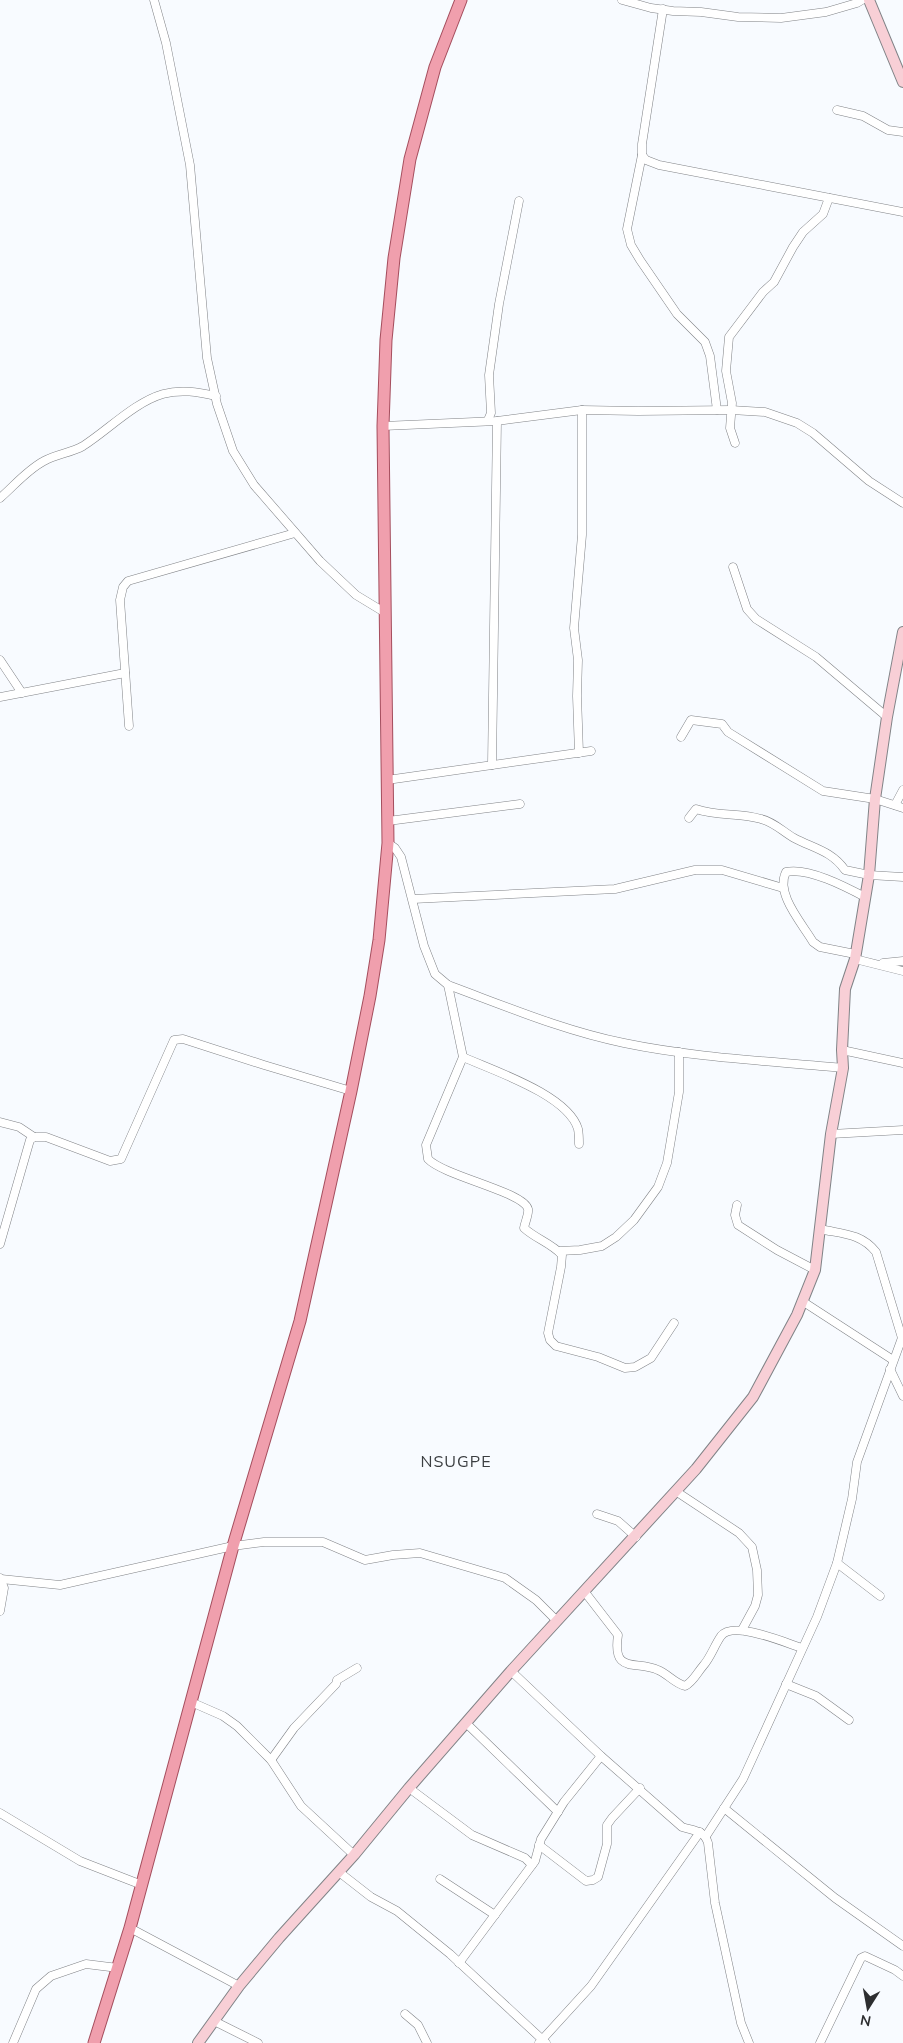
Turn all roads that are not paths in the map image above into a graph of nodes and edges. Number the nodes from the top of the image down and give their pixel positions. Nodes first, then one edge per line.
1 (154, 0) edge
2 (461, 0) edge
3 (622, 0) edge
4 (862, 0) edge
5 (868, 0) edge
6 (664, 9) junction
7 (903, 82) edge
8 (837, 110) dead end
9 (903, 132) edge
10 (642, 155) junction
11 (829, 198) junction
12 (519, 201) dead end
13 (903, 212) edge
14 (216, 396) junction
15 (582, 410) junction
16 (717, 410) junction
17 (731, 410) junction
18 (488, 420) junction
19 (497, 420) junction
20 (383, 426) junction
21 (735, 443) dead end
22 (0, 498) edge
23 (903, 503) edge
24 (294, 533) junction
25 (733, 567) dead end
26 (384, 612) junction
27 (903, 632) edge
28 (0, 660) edge
29 (125, 673) junction
30 (22, 693) junction
31 (0, 697) edge
32 (887, 717) junction
33 (129, 726) dead end
34 (680, 737) dead end
35 (591, 751) dead end
36 (579, 752) junction
37 (492, 765) junction
38 (387, 780) junction
39 (903, 790) edge
40 (875, 800) junction
41 (520, 804) dead end
42 (899, 806) edge
43 (689, 818) dead end
44 (388, 821) junction
45 (388, 843) junction
46 (870, 874) junction
47 (903, 877) edge
48 (783, 888) junction
49 (865, 896) junction
50 (413, 899) junction
51 (855, 956) junction
52 (903, 961) edge
53 (876, 964) junction
54 (903, 971) edge
55 (448, 985) junction
56 (842, 1050) junction
57 (679, 1052) junction
58 (463, 1057) junction
59 (903, 1063) edge
60 (843, 1068) junction
61 (351, 1091) junction
62 (0, 1122) edge
63 (903, 1130) edge
64 (831, 1134) junction
65 (34, 1137) junction
66 (579, 1144) dead end
67 (737, 1206) dead end
68 (820, 1229) junction
69 (0, 1244) edge
70 (559, 1251) junction
71 (815, 1270) junction
72 (802, 1301) junction
73 (674, 1323) dead end
74 (902, 1336) edge
75 (893, 1360) junction
76 (890, 1369) junction
77 (903, 1396) edge
78 (677, 1492) junction
79 (597, 1514) dead end
80 (636, 1536) junction
81 (233, 1546) junction
82 (837, 1563) junction
83 (1, 1579) edge
84 (584, 1591) junction
85 (880, 1596) dead end
86 (0, 1611) edge
87 (557, 1622) junction
88 (742, 1630) junction
89 (802, 1648) junction
90 (357, 1668) dead end
91 (511, 1671) junction
92 (786, 1684) junction
93 (192, 1702) junction
94 (849, 1720) dead end
95 (466, 1723) junction
96 (601, 1756) junction
97 (271, 1760) junction
98 (409, 1788) junction
99 (640, 1788) junction
100 (724, 1808) junction
101 (558, 1812) junction
102 (0, 1813) edge
103 (703, 1834) junction
104 (538, 1845) junction
105 (354, 1855) junction
106 (532, 1865) junction
107 (339, 1872) junction
108 (440, 1879) dead end
109 (142, 1885) junction
110 (495, 1915) junction
111 (130, 1928) junction
112 (903, 1946) edge
113 (459, 1963) junction
114 (118, 1968) junction
115 (903, 1976) edge
116 (239, 1986) junction
117 (405, 2014) dead end
118 (214, 2021) junction
119 (542, 2042) edge
120 (12, 2043) edge
121 (94, 2043) edge
122 (198, 2043) edge
123 (258, 2043) edge
124 (427, 2043) edge
125 (749, 2043) edge
126 (820, 2043) edge

1 - 14 street
2 - 20 main road
3 - 6 street
4 - 6 street
5 - 7 street
6 - 10 street
8 - 9 street
10 - 11 street
10 - 16 street
11 - 13 street
11 - 17 street
12 - 18 street
14 - 22 street
14 - 24 street
15 - 16 street
15 - 19 street
15 - 36 street
16 - 17 street
17 - 21 street
17 - 23 street
18 - 19 street
18 - 20 street
19 - 37 street
20 - 26 main road
24 - 26 street
24 - 29 street
25 - 32 street
26 - 38 main road
27 - 32 street
28 - 30 street
29 - 30 street
29 - 33 street
30 - 31 street
32 - 40 street
34 - 40 street
35 - 36 street
36 - 37 street
37 - 38 street
38 - 44 main road
39 - 42 street
40 - 42 street
40 - 46 street
41 - 44 street
43 - 46 street
44 - 45 main road
45 - 50 street
45 - 61 main road
46 - 47 street
46 - 49 street
48 - 49 street
48 - 50 street
48 - 51 street
49 - 51 street
50 - 55 street
51 - 53 street
51 - 56 street
52 - 53 street
53 - 54 street
55 - 57 street
55 - 58 street
56 - 59 street
56 - 60 street
57 - 60 street
57 - 70 street
58 - 66 street
58 - 70 street
60 - 64 street
61 - 65 street
61 - 81 main road
62 - 65 street
63 - 64 street
64 - 68 street
65 - 69 street
67 - 71 street
68 - 71 street
68 - 74 street
70 - 73 street
71 - 72 street
72 - 75 street
72 - 78 street
74 - 75 street
75 - 76 street
76 - 77 street
76 - 82 street
78 - 80 street
78 - 88 street
79 - 80 street
80 - 84 street
81 - 83 street
81 - 87 street
81 - 93 main road
82 - 85 street
82 - 89 street
83 - 86 street
84 - 87 street
84 - 88 street
87 - 91 street
88 - 89 street
89 - 92 street
90 - 97 street
91 - 95 street
91 - 96 street
92 - 94 street
92 - 100 street
93 - 97 street
93 - 109 main road
95 - 98 street
95 - 101 street
96 - 99 street
96 - 101 street
97 - 105 street
98 - 105 street
98 - 106 street
99 - 103 street
99 - 104 street
100 - 103 street
100 - 112 street
101 - 104 street
102 - 109 street
103 - 119 street
103 - 125 street
104 - 106 street
105 - 107 street
106 - 110 street
107 - 113 street
107 - 116 street
108 - 110 street
109 - 111 main road
110 - 113 street
111 - 114 main road
111 - 116 street
113 - 119 street
114 - 120 street
114 - 121 main road
115 - 126 street
116 - 118 street
117 - 124 street
118 - 122 street
118 - 123 street

